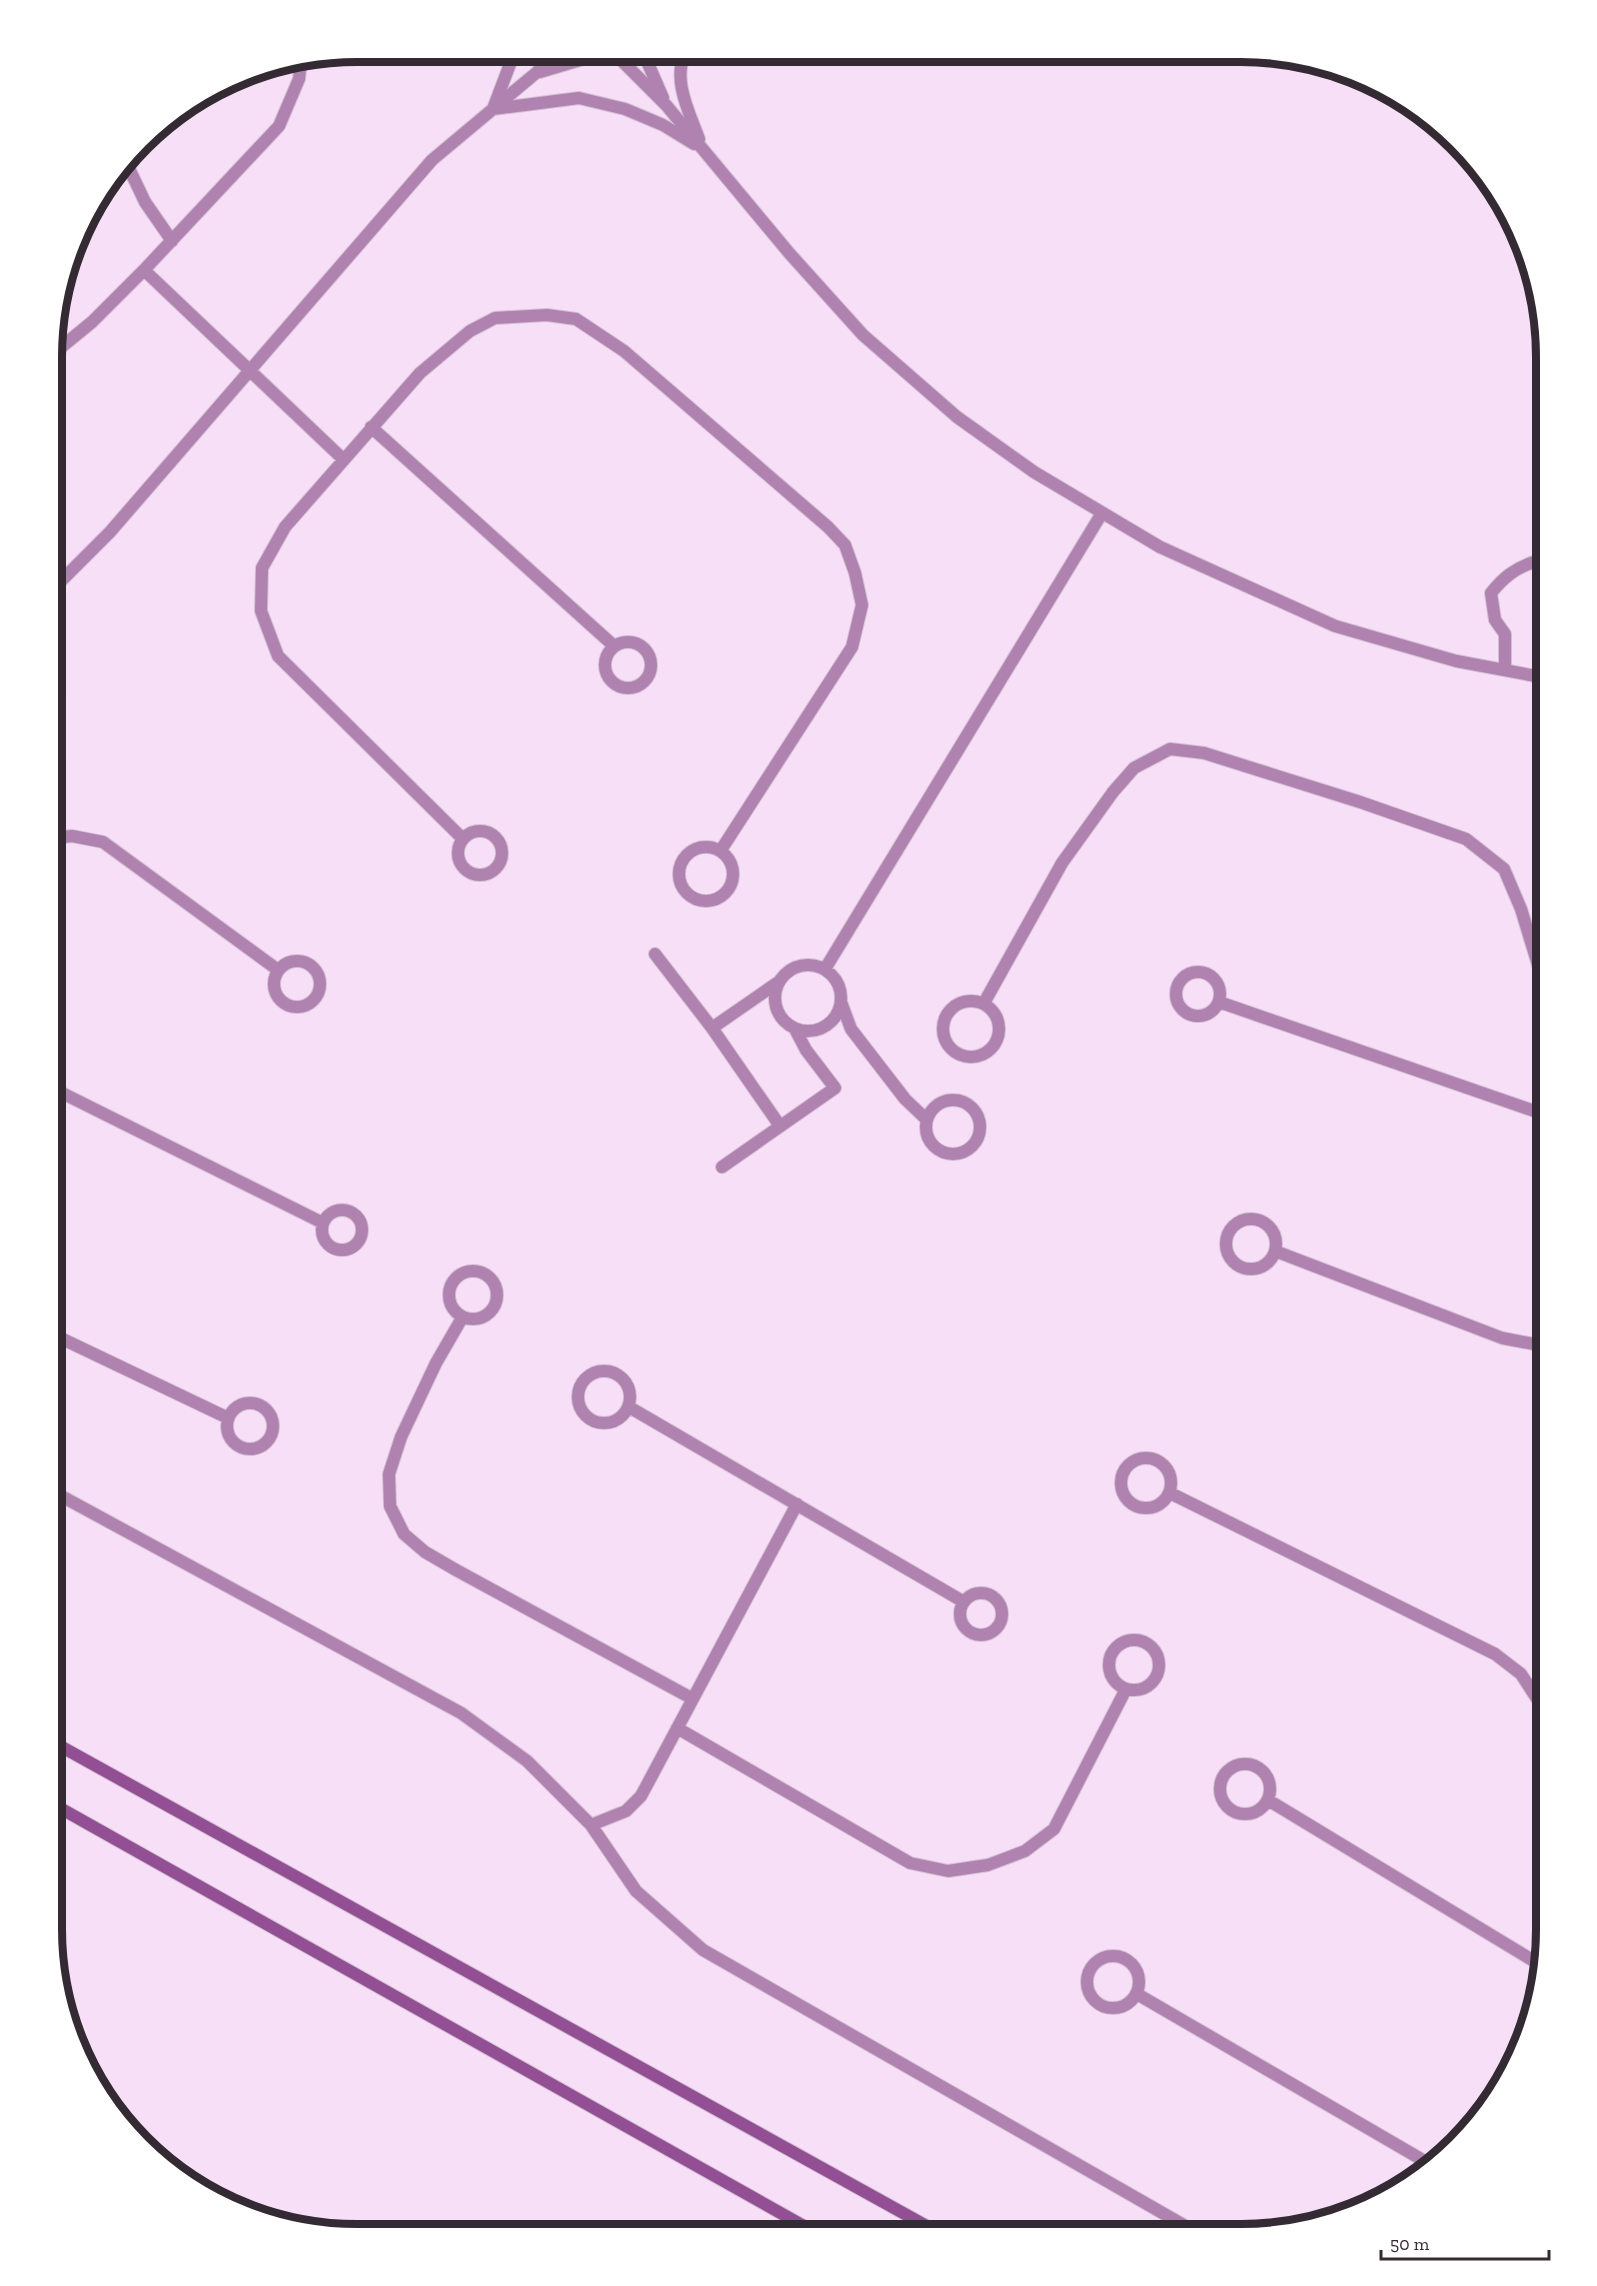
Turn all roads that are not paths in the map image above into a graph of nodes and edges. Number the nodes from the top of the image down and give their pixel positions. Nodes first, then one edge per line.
1 (511, 62) edge
2 (548, 62) edge
3 (574, 62) edge
4 (623, 62) edge
5 (647, 62) edge
6 (683, 62) edge
7 (300, 67) edge
8 (536, 73) junction
9 (666, 105) junction
10 (493, 109) junction
11 (703, 149) junction
12 (129, 169) edge
13 (172, 241) junction
14 (144, 270) junction
15 (62, 347) edge
16 (250, 370) junction
17 (371, 427) junction
18 (344, 460) junction
19 (1102, 513) junction
20 (1536, 563) edge
21 (62, 580) edge
22 (614, 646) dead end
23 (1505, 670) junction
24 (1536, 676) edge
25 (62, 837) edge
26 (463, 839) dead end
27 (721, 850) junction
28 (655, 954) dead end
29 (1536, 958) edge
30 (825, 969) junction
31 (278, 970) dead end
32 (777, 983) junction
33 (752, 1001) junction
34 (841, 1002) junction
35 (1219, 1002) dead end
36 (984, 1004) junction
37 (775, 1005) junction
38 (835, 1018) junction
39 (712, 1028) junction
40 (795, 1029) junction
41 (851, 1029) junction
42 (817, 1031) junction
43 (806, 1050) junction
44 (62, 1093) edge
45 (1536, 1112) edge
46 (927, 1120) junction
47 (780, 1126) junction
48 (722, 1167) dead end
49 (323, 1223) dead end
50 (1275, 1251) junction
51 (462, 1317) junction
52 (62, 1339) edge
53 (1536, 1344) edge
54 (629, 1407) junction
55 (228, 1418) dead end
56 (1170, 1493) junction
57 (62, 1496) edge
58 (797, 1504) junction
59 (964, 1602) dead end
60 (1125, 1689) junction
61 (1536, 1697) edge
62 (693, 1699) junction
63 (677, 1728) junction
64 (62, 1751) edge
65 (1268, 1800) junction
66 (62, 1809) edge
67 (591, 1825) junction
68 (1534, 1961) edge
69 (1137, 1994) junction
70 (1424, 2161) edge
71 (800, 2224) edge
72 (923, 2224) edge
73 (1182, 2224) edge

1 - 10 street
2 - 8 street
3 - 8 street
4 - 9 street
5 - 9 street
6 - 11 street
7 - 13 street
8 - 10 street
9 - 11 street
10 - 11 street
10 - 16 street
11 - 19 street
12 - 13 street
13 - 14 street
14 - 15 street
14 - 16 street
16 - 18 street
16 - 21 street
17 - 18 street
17 - 22 street
17 - 27 street
18 - 26 street
19 - 23 street
19 - 30 street
20 - 23 street
23 - 24 street
25 - 31 street
27 - 27 street
28 - 39 street
29 - 36 street
30 - 32 street
30 - 34 street
32 - 33 street
32 - 37 street
33 - 37 street
33 - 39 street
34 - 38 street
34 - 41 street
35 - 45 street
36 - 36 street
37 - 40 street
38 - 41 street
38 - 42 street
39 - 47 street
40 - 42 street
40 - 43 street
41 - 46 street
42 - 43 street
43 - 47 street
44 - 49 street
46 - 46 street
47 - 48 street
50 - 50 street
50 - 53 street
51 - 51 street
51 - 62 street
52 - 55 street
54 - 54 street
54 - 58 street
56 - 56 street
56 - 61 street
57 - 67 street
58 - 59 street
58 - 62 street
60 - 60 street
60 - 63 street
62 - 63 street
63 - 67 street
64 - 72 main road
65 - 65 street
65 - 68 street
66 - 71 main road
67 - 73 street
69 - 69 street
69 - 70 street

